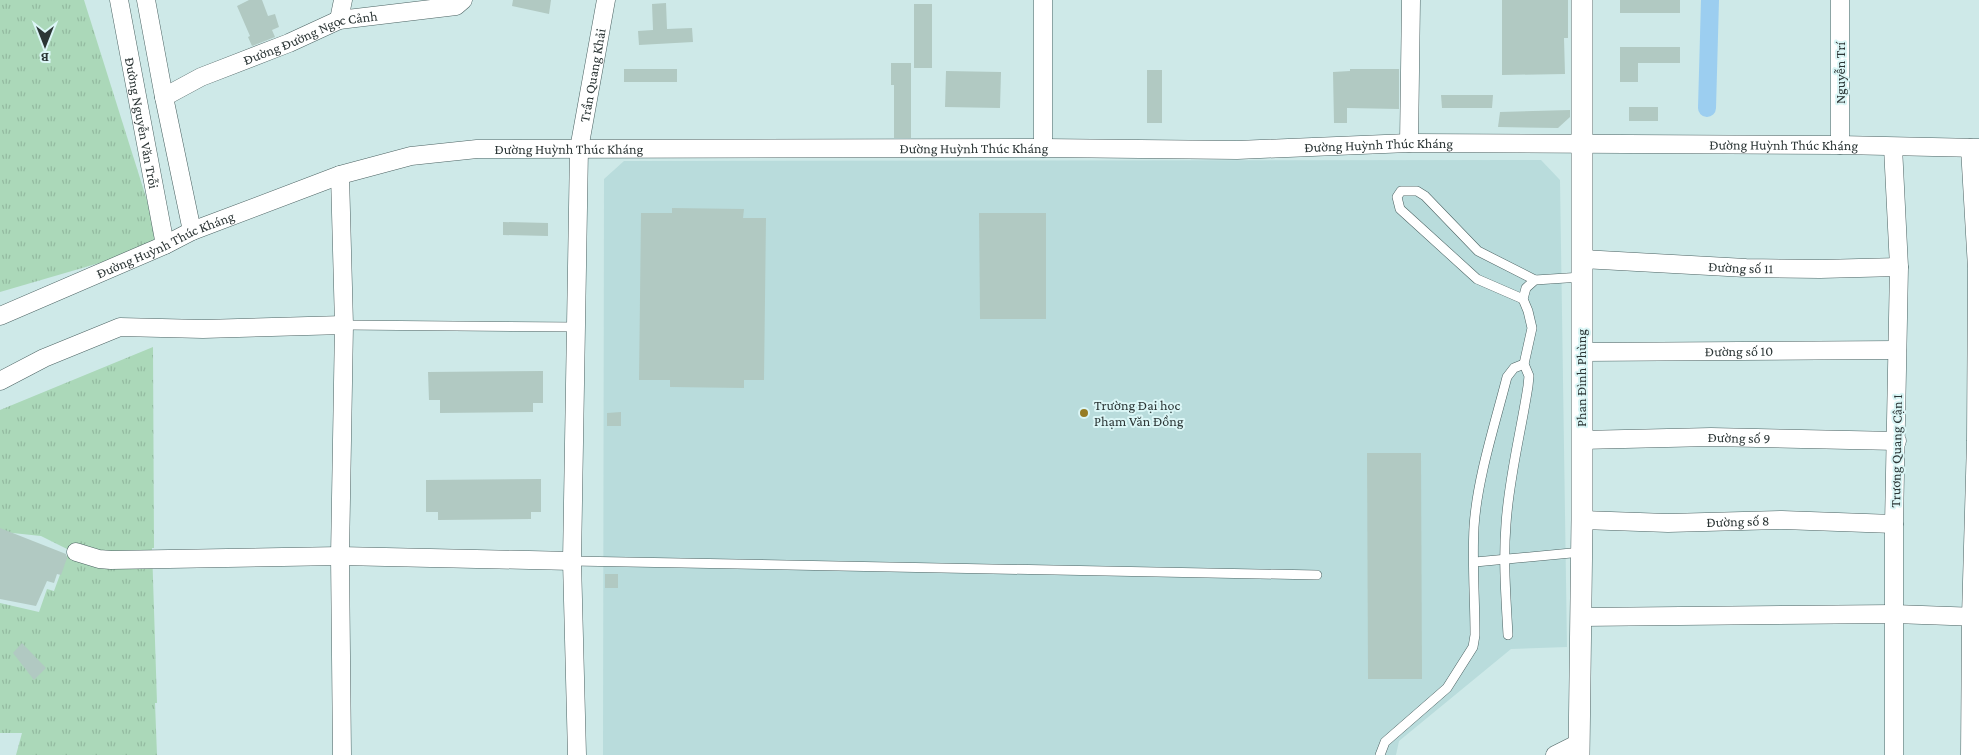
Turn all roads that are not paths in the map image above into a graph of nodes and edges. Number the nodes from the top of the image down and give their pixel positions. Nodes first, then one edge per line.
1 (119, 0) edge
2 (146, 0) edge
3 (343, 0) edge
4 (463, 0) edge
5 (606, 0) edge
6 (1043, 0) edge
7 (1411, 0) edge
8 (1582, 0) edge
9 (1840, 0) edge
10 (339, 20) junction
11 (164, 98) junction
12 (1409, 143) junction
13 (1582, 144) junction
14 (1840, 145) junction
15 (1892, 147) junction
16 (1043, 148) junction
17 (1974, 148) edge
18 (579, 150) junction
19 (340, 175) junction
20 (192, 231) junction
21 (165, 246) junction
22 (1899, 267) junction
23 (1582, 268) junction
24 (1978, 268) edge
25 (1534, 280) junction
26 (1523, 298) junction
27 (0, 316) edge
28 (344, 325) junction
29 (577, 327) junction
30 (1897, 350) junction
31 (1581, 352) junction
32 (1977, 355) edge
33 (1524, 364) junction
34 (0, 381) edge
35 (1581, 440) junction
36 (1897, 441) junction
37 (1977, 441) edge
38 (1976, 515) edge
39 (1582, 520) junction
40 (1894, 524) junction
41 (76, 552) dead end
42 (1582, 552) junction
43 (340, 556) junction
44 (1504, 559) junction
45 (572, 561) junction
46 (1475, 562) junction
47 (1317, 575) dead end
48 (1894, 614) junction
49 (1581, 617) junction
50 (1975, 617) edge
51 (1508, 636) dead end
52 (1579, 749) edge
53 (342, 755) edge
54 (577, 755) edge
55 (1380, 755) edge
56 (1555, 755) edge
57 (1894, 755) edge
58 (1970, 755) edge

1 - 21 street, Đường Nguyễn Văn Trỗi
2 - 11 street, Đường Nguyễn Văn Trỗi
3 - 10 street
4 - 10 street, Đường Đường Ngọc Cảnh
5 - 18 street, Trần Quang Khải
6 - 16 street
7 - 12 street
8 - 13 street, Phan Đình Phùng
9 - 14 street, Nguyễn Trí
10 - 11 street, Đường Đường Ngọc Cảnh
11 - 20 street, Đường Nguyễn Văn Trỗi
12 - 13 street, Đường Huỳnh Thúc Kháng
12 - 16 street, Đường Huỳnh Thúc Kháng
13 - 14 street, Đường Huỳnh Thúc Kháng
13 - 23 street, Phan Đình Phùng
14 - 15 street, Đường Huỳnh Thúc Kháng
15 - 17 street, Đường Huỳnh Thúc Kháng
15 - 22 street, Trương Quang Cận 1
16 - 18 street, Đường Huỳnh Thúc Kháng
17 - 24 street
18 - 19 street, Đường Huỳnh Thúc Kháng
18 - 29 street, Trần Quang Khải
19 - 20 street, Đường Huỳnh Thúc Kháng
19 - 28 street
20 - 21 street, Đường Huỳnh Thúc Kháng
21 - 27 street, Đường Huỳnh Thúc Kháng
22 - 23 street, Đường số 11
22 - 30 street, Trương Quang Cận 1
23 - 25 lane
23 - 31 street, Phan Đình Phùng
24 - 32 street
25 - 26 lane
25 - 26 lane
26 - 33 lane
28 - 29 lane
28 - 34 street
28 - 43 street
29 - 45 street, Trần Quang Khải
30 - 31 street, Đường số 10
30 - 36 street, Trương Quang Cận 1
31 - 35 street, Phan Đình Phùng
32 - 37 street
33 - 44 lane
33 - 46 lane
35 - 36 street, Đường số 9
35 - 39 street, Phan Đình Phùng
36 - 40 street, Trương Quang Cận 1
37 - 38 street
38 - 50 street
39 - 40 street, Đường số 8
39 - 42 street, Phan Đình Phùng
40 - 48 street, Trương Quang Cận 1
41 - 43 street
42 - 44 lane
42 - 49 street, Phan Đình Phùng
43 - 45 street
43 - 53 street
44 - 46 lane
44 - 51 lane
45 - 47 lane
45 - 54 street, Trần Quang Khải
46 - 55 lane
48 - 49 street
48 - 50 street
48 - 57 street, Trương Quang Cận 1
49 - 52 street, Phan Đình Phùng
50 - 58 street
52 - 56 street

